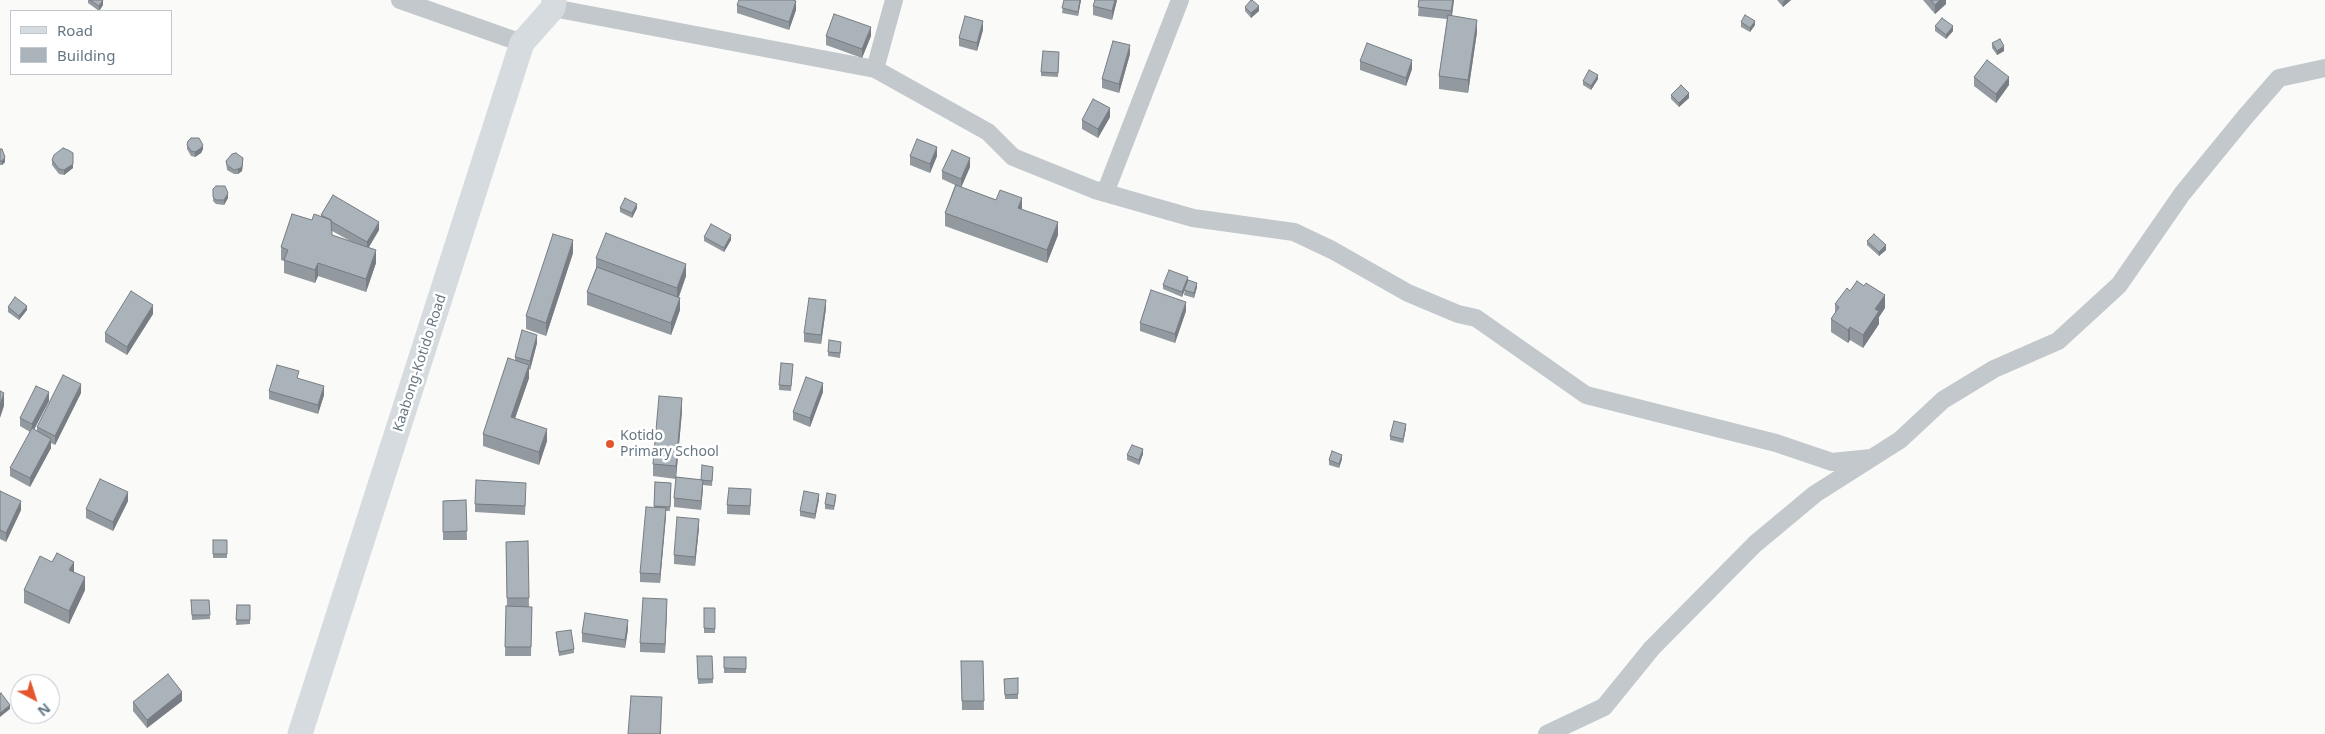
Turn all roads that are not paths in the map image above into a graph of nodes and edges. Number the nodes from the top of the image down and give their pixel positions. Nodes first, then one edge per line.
1 (400, 0) edge
2 (894, 0) edge
3 (1180, 0) edge
4 (553, 4) edge
5 (522, 43) junction
6 (2325, 68) edge
7 (875, 69) junction
8 (1105, 193) junction
9 (1871, 458) junction
10 (300, 734) edge
11 (1548, 734) edge

1 - 5 street
2 - 7 street
3 - 8 street
4 - 5 main road, Kaabong-Kotido Road
4 - 7 street
5 - 10 main road, Kaabong-Kotido Road
6 - 9 street
7 - 8 street
8 - 9 street
9 - 11 street

